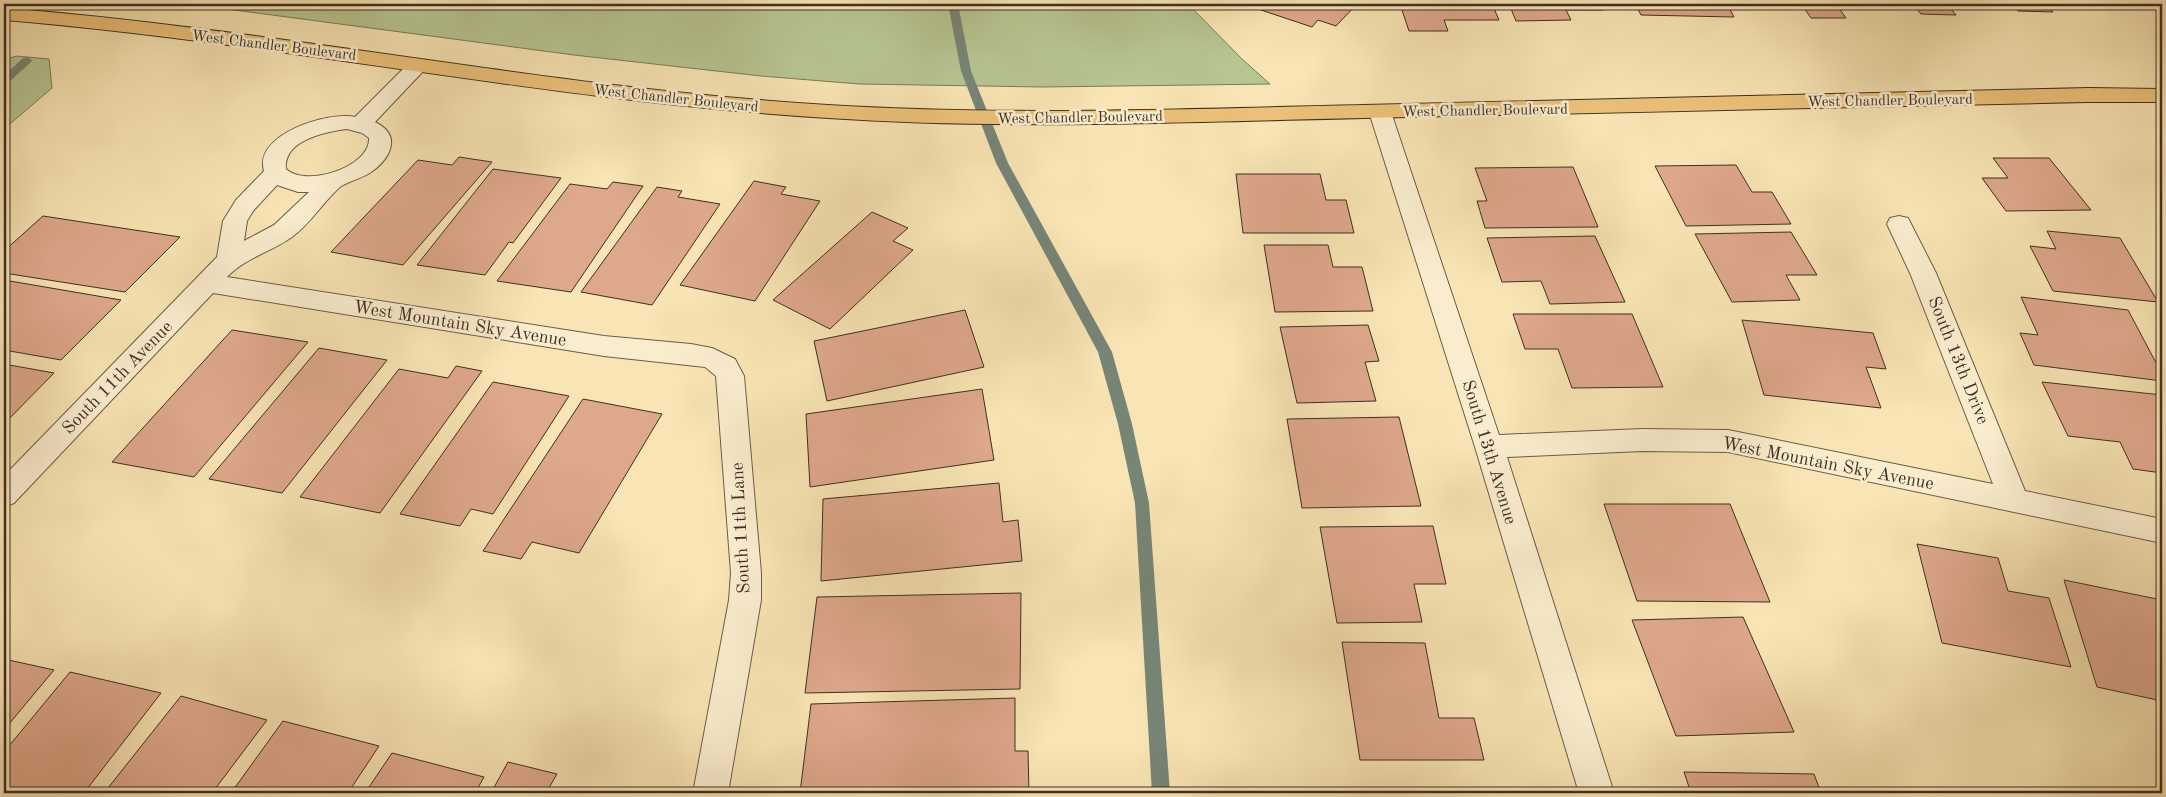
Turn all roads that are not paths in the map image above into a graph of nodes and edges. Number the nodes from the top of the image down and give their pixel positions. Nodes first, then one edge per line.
1 (4, 14) edge
2 (418, 65) junction
3 (2162, 96) edge
4 (1380, 112) junction
5 (361, 124) junction
6 (275, 173) junction
7 (332, 182) junction
8 (1899, 224) dead end
9 (229, 260) junction
10 (207, 283) junction
11 (712, 358) joint
12 (1489, 447) junction
13 (4, 495) edge
14 (2014, 499) junction
15 (2162, 531) edge
16 (711, 793) edge
17 (1596, 793) edge

1 - 2 main road, West Chandler Boulevard
2 - 4 main road, West Chandler Boulevard
2 - 5 street
3 - 4 main road, West Chandler Boulevard
4 - 12 street, South 13th Avenue
5 - 6 street
5 - 7 street, South 11th Avenue
6 - 7 street, South 11th Avenue
6 - 9 street
7 - 9 street, South 11th Avenue
8 - 14 street, South 13th Drive
9 - 10 street, South 11th Avenue
10 - 11 street, West Mountain Sky Avenue
10 - 13 street, South 11th Avenue
11 - 16 street, South 11th Lane
12 - 14 street, West Mountain Sky Avenue
12 - 17 street, South 13th Avenue
14 - 15 street, West Mountain Sky Avenue

